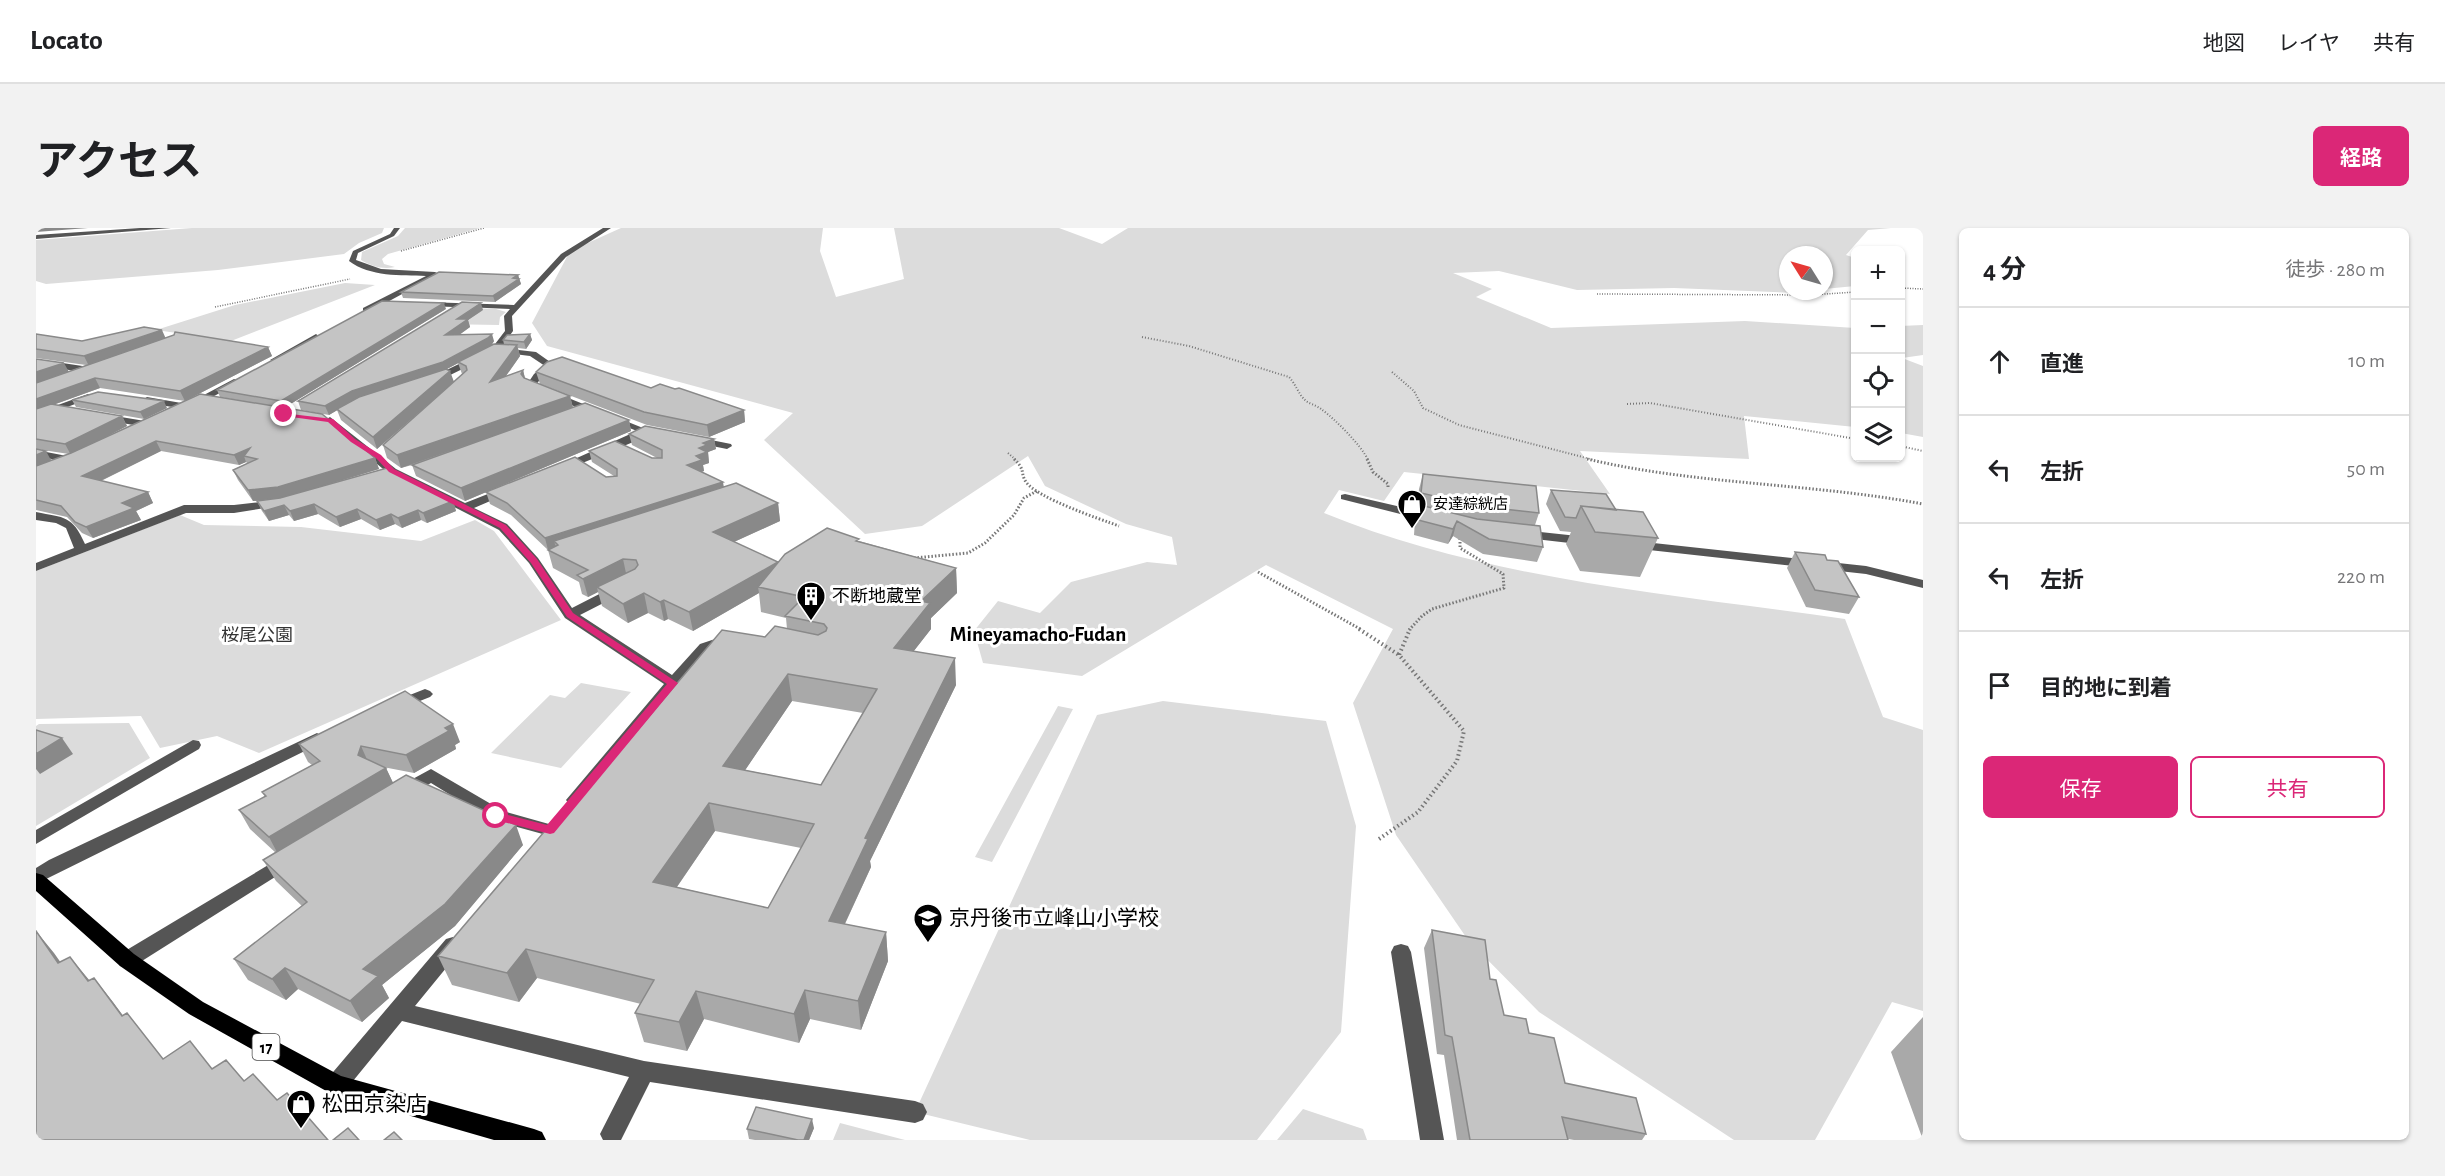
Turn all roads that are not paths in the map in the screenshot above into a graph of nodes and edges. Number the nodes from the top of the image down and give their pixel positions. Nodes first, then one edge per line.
1 (168, 228) edge
2 (397, 228) edge
3 (608, 228) edge
4 (36, 237) edge
5 (435, 274) junction
6 (447, 274) edge
7 (528, 277) dead end
8 (539, 277) junction
9 (381, 302) junction
10 (404, 303) edge
11 (416, 304) edge
12 (462, 305) junction
13 (516, 307) junction
14 (362, 312) edge
15 (444, 317) edge
16 (323, 333) edge
17 (495, 350) junction
18 (36, 362) edge
19 (263, 366) edge
20 (100, 367) edge
21 (89, 370) junction
22 (449, 374) junction
23 (243, 377) edge
24 (67, 378) edge
25 (464, 380) edge
26 (427, 382) edge
27 (100, 393) edge
28 (132, 398) edge
29 (203, 399) junction
30 (214, 402) edge
31 (185, 406) junction
32 (56, 409) junction
33 (78, 413) edge
34 (89, 414) edge
35 (36, 416) edge
36 (330, 418) edge
37 (155, 419) junction
38 (124, 434) edge
39 (685, 438) edge
40 (727, 446) dead end
41 (36, 453) edge
42 (54, 468) edge
43 (549, 473) edge
44 (518, 486) edge
45 (1346, 497) dead end
46 (294, 500) edge
47 (466, 507) junction
48 (36, 516) edge
49 (1472, 528) edge
50 (1504, 532) edge
51 (81, 549) junction
52 (36, 567) edge
53 (633, 583) edge
54 (1923, 584) edge
55 (570, 615) junction
56 (745, 638) edge
57 (673, 683) junction
58 (425, 694) dead end
59 (384, 711) edge
60 (333, 732) edge
61 (193, 746) dead end
62 (390, 799) edge
63 (558, 820) junction
64 (36, 838) edge
65 (535, 848) edge
66 (298, 855) edge
67 (36, 878) edge
68 (466, 929) edge
69 (1401, 952) dead end
70 (127, 960) junction
71 (397, 1011) junction
72 (644, 1071) junction
73 (336, 1085) junction
74 (915, 1112) dead end
75 (612, 1134) dead end
76 (527, 1139) edge
77 (1432, 1140) edge

1 - 4 street
2 - 5 street
3 - 8 street
5 - 6 street
5 - 9 street
7 - 8 street
8 - 13 street
9 - 10 street
9 - 14 street
11 - 12 street
12 - 13 street
12 - 15 street
13 - 17 street
16 - 19 street
17 - 22 street
17 - 43 street
18 - 21 street
20 - 21 street
21 - 24 street
22 - 25 street
22 - 26 street
23 - 29 street
27 - 32 street
28 - 31 street
29 - 30 street
29 - 31 street
31 - 37 street
32 - 33 street
32 - 35 street
34 - 37 street
36 - 47 street
37 - 38 street
39 - 40 street
41 - 42 street
44 - 47 street
45 - 49 street
46 - 51 street
47 - 55 street
48 - 51 street
50 - 54 street
51 - 52 street
53 - 55 street
55 - 57 street
56 - 57 street
57 - 63 street
58 - 59 street
60 - 67 street
61 - 64 street
62 - 63 street
63 - 65 street
66 - 70 street
67 - 70 main road, 17
68 - 71 street
69 - 77 street
70 - 73 main road, 17
71 - 72 street
71 - 73 street
72 - 74 street
72 - 75 street
73 - 76 main road, 17

